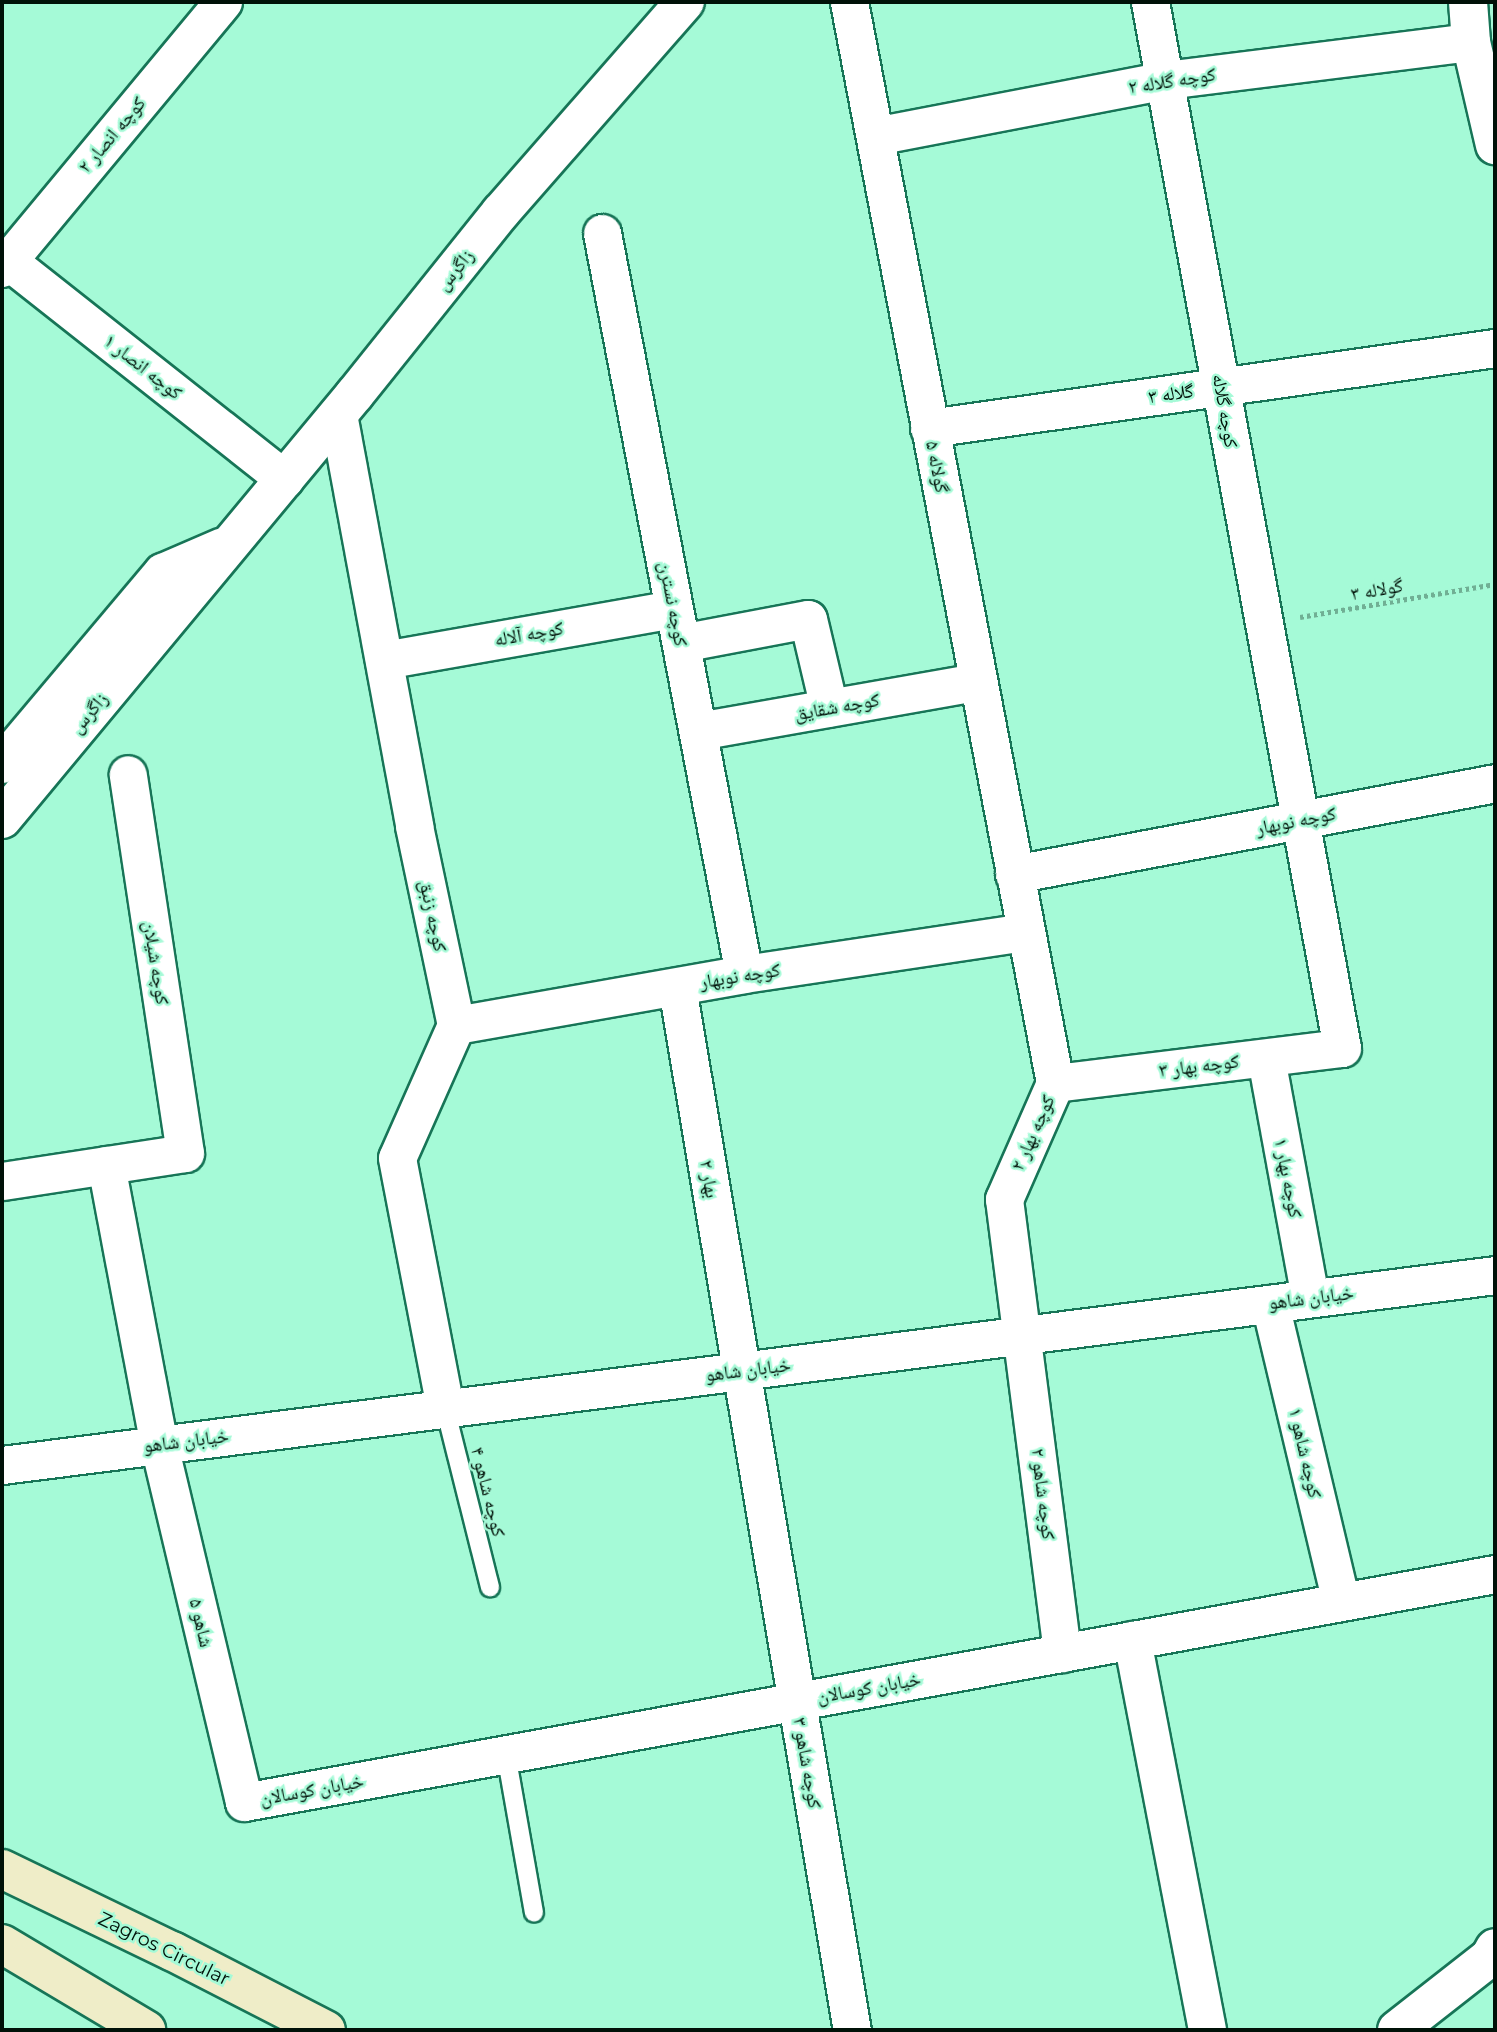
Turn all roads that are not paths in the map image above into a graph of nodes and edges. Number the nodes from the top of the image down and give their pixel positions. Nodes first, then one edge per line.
1 (223, 2) edge
2 (685, 2) edge
3 (849, 2) edge
4 (1150, 2) edge
5 (1468, 2) edge
6 (1495, 8) edge
7 (1471, 42) junction
8 (1165, 80) junction
9 (875, 136) junction
10 (1495, 145) edge
11 (602, 233) dead end
12 (4, 261) edge
13 (1495, 348) edge
14 (1221, 387) junction
15 (338, 414) junction
16 (929, 428) junction
17 (284, 479) junction
18 (231, 543) junction
19 (678, 626) junction
20 (384, 660) junction
21 (977, 682) junction
22 (829, 708) junction
23 (698, 731) junction
24 (2, 764) edge
25 (128, 774) dead end
26 (1495, 783) edge
27 (2, 819) edge
28 (1300, 820) junction
29 (1014, 874) junction
30 (1025, 932) junction
31 (744, 974) junction
32 (677, 986) junction
33 (456, 1025) junction
34 (1266, 1058) junction
35 (1055, 1083) junction
36 (106, 1165) junction
37 (2, 1181) edge
38 (1495, 1275) edge
39 (1310, 1298) junction
40 (1270, 1304) junction
41 (1023, 1335) junction
42 (742, 1371) junction
43 (445, 1408) junction
44 (159, 1445) junction
45 (2, 1465) edge
46 (1495, 1574) edge
47 (490, 1587) dead end
48 (1340, 1602) junction
49 (1132, 1640) junction
50 (1062, 1653) junction
51 (797, 1701) junction
52 (506, 1754) junction
53 (244, 1802) joint
54 (2, 1869) edge
55 (534, 1913) dead end
56 (2, 1944) edge
57 (1493, 1956) edge
58 (146, 2030) edge
59 (326, 2030) edge
60 (852, 2030) edge
61 (1207, 2030) edge
62 (1397, 2030) edge

1 - 12 street, کوچه انصار ۲
2 - 15 street, زاگرس
3 - 9 street, گولاله ۵
4 - 8 street, کوچه گلاله
5 - 7 street
6 - 7 street
7 - 8 street, کوچه گلاله ۲
7 - 10 street
8 - 9 street, کوچه گلاله ۲
8 - 14 street, کوچه گلاله
9 - 16 street, گولاله ۵
11 - 19 street, کوچه نسترن
12 - 17 street, کوچه انصار ۱
13 - 14 street, گلاله ۳
14 - 16 street, گلاله ۳
14 - 28 street, کوچه گلاله
15 - 17 street, زاگرس
15 - 20 street, کوچه زنبق
16 - 21 street, گولاله ۵
17 - 18 street, زاگرس
18 - 24 street, زاگرس
18 - 27 street, زاگرس
19 - 20 street, کوچه آلاله
19 - 22 street, کوچه آلاله
19 - 23 street, کوچه نسترن
20 - 33 street, کوچه زنبق
21 - 22 street, کوچه شقایق
21 - 29 street, گولاله ۵
22 - 23 street, کوچه شقایق
23 - 31 street, کوچه نسترن
25 - 36 street, کوچه شیلان
26 - 28 street, کوچه نوبهار
28 - 29 street, کوچه نوبهار
28 - 34 street, کوچه بهار ۳
29 - 30 street, گولاله ۵
30 - 31 street, کوچه نوبهار
30 - 35 street, کوچه بهار ۲
31 - 32 street, کوچه نوبهار
32 - 33 street, کوچه نوبهار
32 - 42 street, بهار ۲
33 - 43 street
34 - 35 street, کوچه بهار ۳
34 - 39 street, کوچه بهار ۱
35 - 41 street, کوچه بهار ۲
36 - 37 street
36 - 44 street
38 - 39 street, خیابان شاهو
39 - 40 street, خیابان شاهو
40 - 41 street, خیابان شاهو
40 - 48 street, کوچه شاهو ۱
41 - 42 street, خیابان شاهو
41 - 50 street, کوچه شاهو ۲
42 - 43 street, خیابان شاهو
42 - 51 street, کوچه شاهو ۳
43 - 44 street, خیابان شاهو
43 - 47 lane, کوچه شاهو ۴
44 - 45 street, خیابان شاهو
44 - 53 street, شاهو ۵
46 - 48 street, خیابان کوسالان
48 - 49 street, خیابان کوسالان
49 - 50 street, خیابان کوسالان
49 - 61 street
50 - 51 street, خیابان کوسالان
51 - 52 street, خیابان کوسالان
51 - 60 street, کوچه شاهو ۳
52 - 53 street, خیابان کوسالان
52 - 55 lane
54 - 59 main road, Zagros Circular
56 - 58 main road
57 - 62 street

